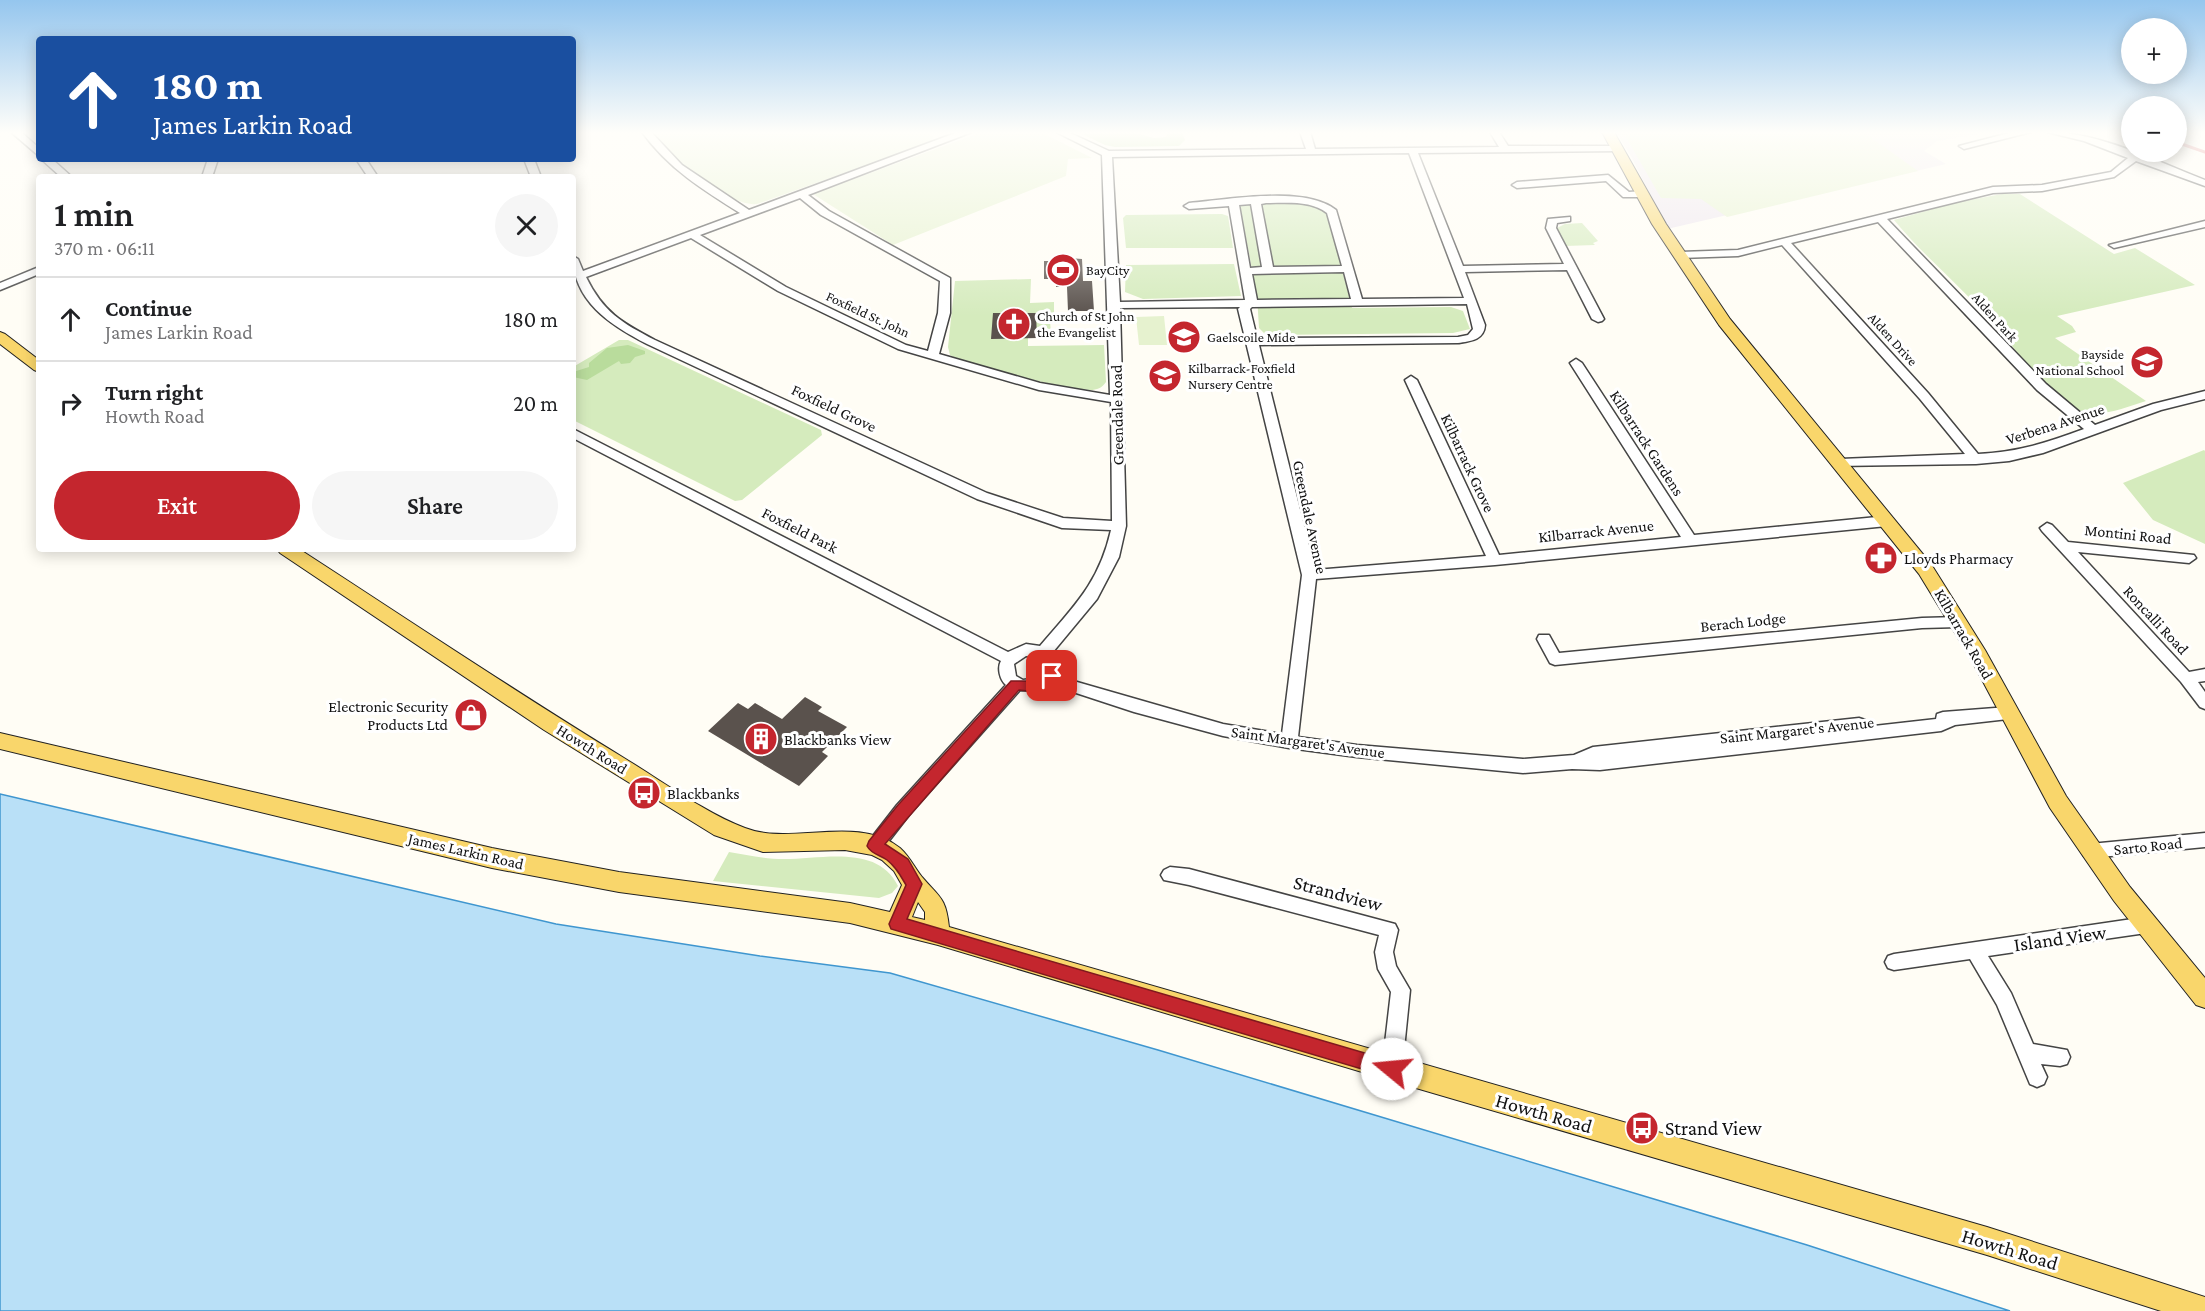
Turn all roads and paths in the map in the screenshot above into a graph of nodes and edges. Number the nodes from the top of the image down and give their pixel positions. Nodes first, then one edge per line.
1 (715, 193) edge
2 (800, 193) joint
3 (1109, 193) edge
4 (1428, 193) edge
5 (1625, 193) edge
6 (1980, 193) edge
7 (1642, 194) joint
8 (1255, 201) junction
9 (1233, 202) junction
10 (1189, 206) dead end
11 (747, 213) junction
12 (1880, 218) junction
13 (1566, 219) dead end
14 (2205, 224) edge
15 (691, 234) junction
16 (1784, 241) junction
17 (2115, 245) dead end
18 (1680, 255) junction
19 (576, 266) edge
20 (1570, 267) junction
21 (1348, 269) junction
22 (1457, 269) junction
23 (1246, 270) junction
24 (1268, 270) junction
25 (36, 271) edge
26 (580, 276) junction
27 (0, 287) edge
28 (1357, 302) junction
29 (1470, 302) junction
30 (1248, 304) junction
31 (1115, 305) junction
32 (1598, 319) dead end
33 (0, 337) edge
34 (1252, 342) junction
35 (933, 356) junction
36 (1576, 363) dead end
37 (36, 365) edge
38 (1411, 380) dead end
39 (2203, 398) edge
40 (1118, 399) junction
41 (2094, 430) junction
42 (576, 435) edge
43 (1976, 460) junction
44 (1840, 463) junction
45 (1887, 521) junction
46 (1119, 526) junction
47 (2047, 528) dead end
48 (1690, 540) junction
49 (2063, 546) junction
50 (292, 552) edge
51 (2189, 558) dead end
52 (1495, 560) junction
53 (2078, 564) joint
54 (1309, 575) junction
55 (1959, 622) junction
56 (1544, 639) dead end
57 (1044, 652) junction
58 (1009, 660) junction
59 (2205, 675) edge
60 (1052, 676) junction
61 (2186, 678) junction
62 (1016, 684) junction
63 (2205, 703) edge
64 (2008, 713) junction
65 (0, 741) edge
66 (1289, 742) junction
67 (2205, 840) edge
68 (875, 846) junction
69 (2090, 851) junction
70 (1170, 875) dead end
71 (914, 884) junction
72 (897, 924) junction
73 (2146, 925) junction
74 (938, 934) junction
75 (1974, 950) junction
76 (1894, 962) dead end
77 (2205, 997) edge
78 (2026, 1053) junction
79 (2060, 1057) dead end
80 (1392, 1069) junction
81 (2037, 1077) dead end
82 (2205, 1311) edge

1 - 11 street
2 - 11 street
2 - 35 street
3 - 31 street, Greendale Road
4 - 22 street
5 - 7 street
6 - 12 street
7 - 18 main road, Kilbarrack Road
8 - 9 street
8 - 21 street
8 - 24 street
9 - 10 street
9 - 23 street
11 - 15 street
12 - 16 street
12 - 41 street, Alden Park
13 - 20 street
14 - 17 street
15 - 26 street
15 - 35 street, Foxfield St. John
16 - 18 street
16 - 43 street, Alden Drive
18 - 44 main road, Kilbarrack Road
19 - 26 street, Foxfield Grove
20 - 22 street
20 - 32 street
21 - 24 street
21 - 28 street
22 - 29 street
23 - 24 street
23 - 30 street
25 - 27 street
26 - 46 street, Foxfield Grove
28 - 29 street
28 - 30 street
29 - 34 street
30 - 31 street
30 - 34 street, Greendale Avenue
31 - 40 street, Greendale Road
33 - 37 main road
34 - 54 street, Greendale Avenue
35 - 40 street, Foxfield St. John
36 - 48 street, Kilbarrack Gardens
38 - 52 street, Kilbarrack Grove
39 - 41 street, Verbena Avenue
40 - 46 street, Greendale Road
41 - 43 street, Verbena Avenue
42 - 58 street, Foxfield Park
43 - 44 street, Verbena Avenue
44 - 45 main road, Kilbarrack Road
45 - 48 street, Kilbarrack Avenue
45 - 55 main road, Kilbarrack Road
46 - 57 street, Greendale Road
47 - 49 street, Montini Road
48 - 52 street, Kilbarrack Avenue
49 - 51 street, Montini Road
49 - 53 street, Montini Road
50 - 68 main road, Howth Road
52 - 54 street, Kilbarrack Avenue
53 - 61 street, Roncalli Road
54 - 66 street, Greendale Avenue
55 - 56 street, Berach Lodge
55 - 64 main road, Kilbarrack Road
57 - 58 street
57 - 60 street
58 - 62 street
59 - 61 street
60 - 62 street
60 - 66 street, Saint Margaret's Avenue
61 - 63 street, Roncalli Road
62 - 68 street
64 - 66 street, Saint Margaret's Avenue
64 - 69 main road, Kilbarrack Road
65 - 72 main road, James Larkin Road
67 - 69 street, Sarto Road
68 - 71 main road, Howth Road
69 - 73 main road, Kilbarrack Road
70 - 80 street, Strandview
71 - 72 main road
71 - 74 main road, Howth Road
72 - 74 main road, James Larkin Road
73 - 75 street, Island View
73 - 77 main road, Kilbarrack Road
74 - 80 main road, Howth Road
75 - 76 street, Island View
75 - 78 street
78 - 79 street
78 - 81 street
80 - 82 main road, Howth Road

